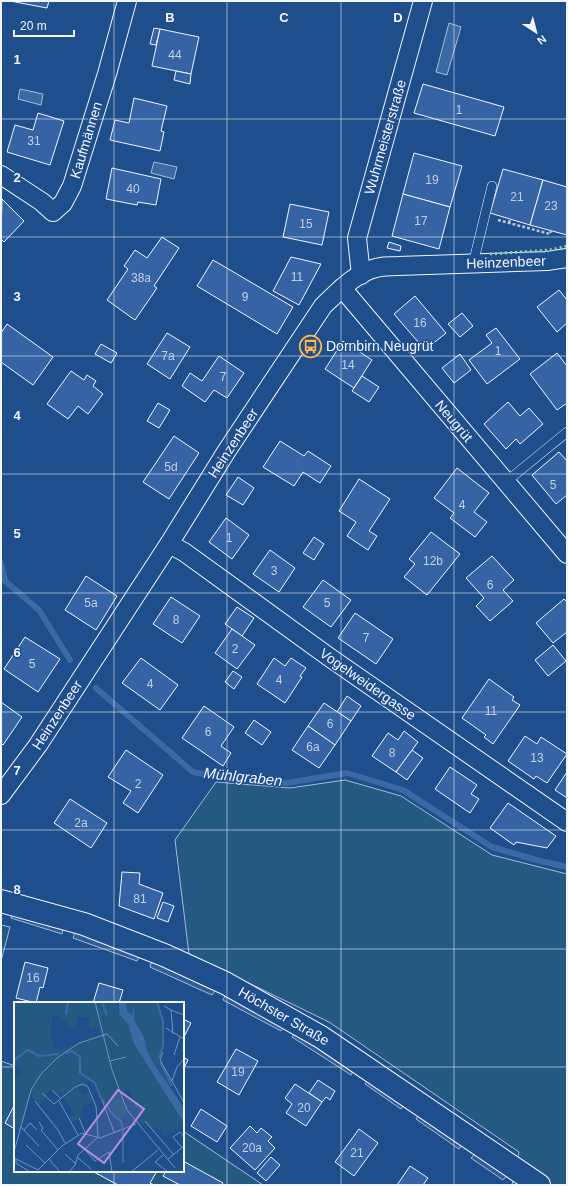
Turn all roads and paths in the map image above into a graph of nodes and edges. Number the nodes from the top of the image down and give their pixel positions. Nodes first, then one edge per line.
1 (127, 1) edge
2 (423, 1) edge
3 (1, 175) edge
4 (492, 186) dead end
5 (493, 219) dead end
6 (510, 219) dead end
7 (509, 223) junction
8 (551, 230) dead end
9 (567, 258) edge
10 (472, 264) junction
11 (361, 275) junction
12 (342, 288) junction
13 (567, 432) edge
14 (506, 482) junction
15 (169, 544) junction
16 (567, 554) edge
17 (1, 795) edge
18 (567, 822) edge
19 (1, 901) edge
20 (539, 1185) edge

1 - 3 street, Kaufmännen
2 - 11 street, Wuhrmeisterstraße
4 - 10 lane
5 - 7 path
6 - 7 path
7 - 8 path
9 - 10 street, Heinzenbeer
10 - 11 street, Heinzenbeer
11 - 12 street, Heinzenbeer
12 - 14 street, Neugrüt
12 - 15 street, Heinzenbeer
13 - 14 lane
14 - 16 street, Neugrüt
15 - 17 street, Heinzenbeer
15 - 18 street, Vogelweidergasse
19 - 20 main road, Höchster Straße

